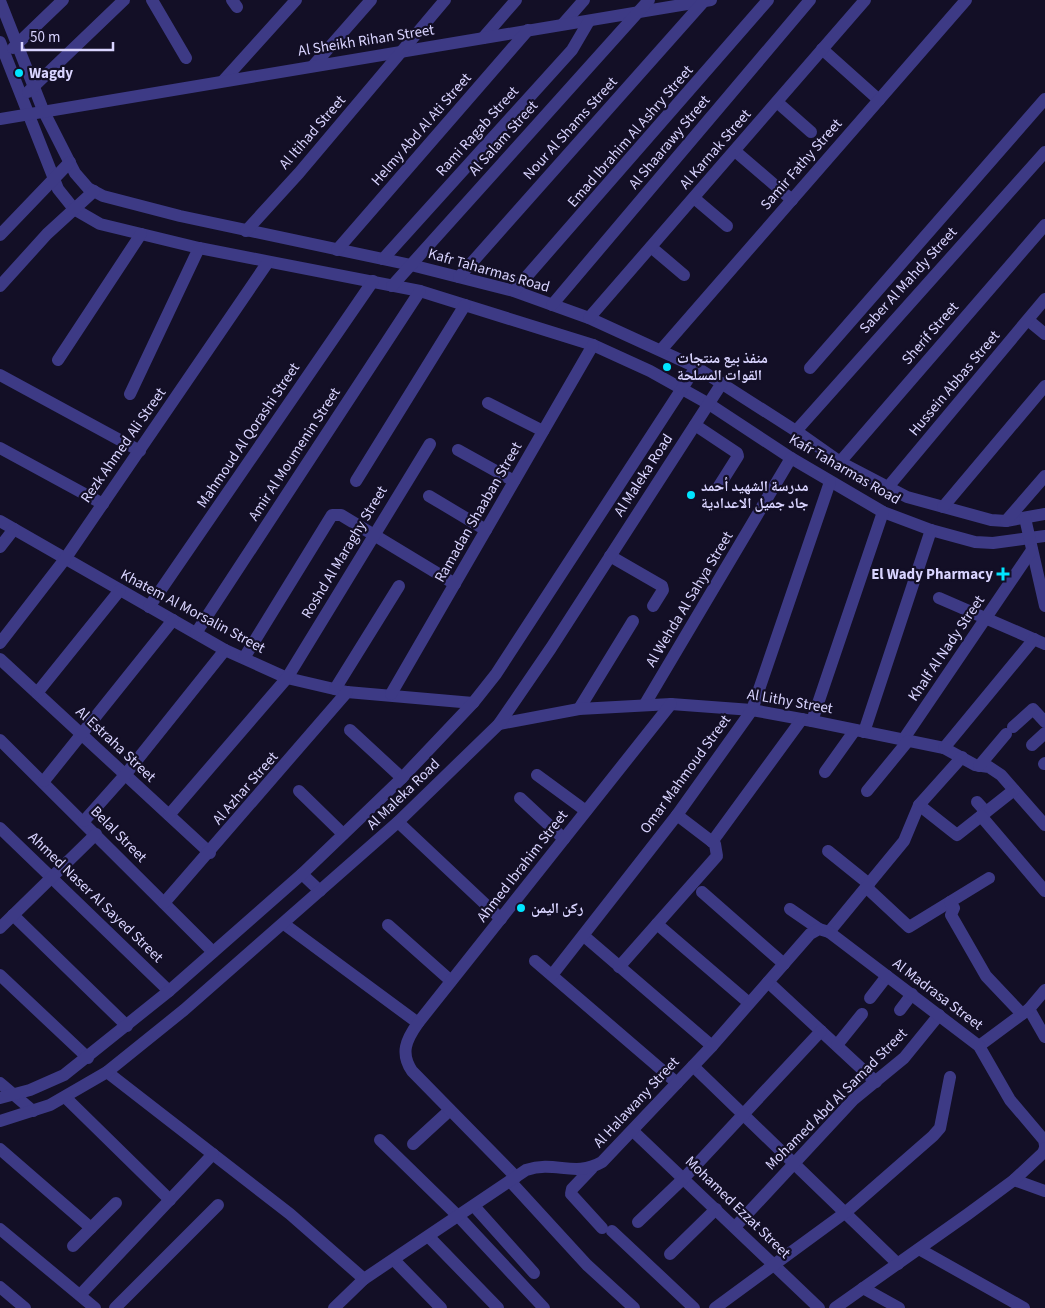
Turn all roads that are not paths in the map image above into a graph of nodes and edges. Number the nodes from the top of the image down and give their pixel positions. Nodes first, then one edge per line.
1 (63, 0) edge
2 (124, 0) edge
3 (152, 0) edge
4 (296, 0) edge
5 (371, 0) edge
6 (445, 0) edge
7 (516, 0) edge
8 (584, 0) edge
9 (649, 0) edge
10 (707, 0) edge
11 (768, 0) edge
12 (810, 0) edge
13 (865, 0) edge
14 (966, 0) edge
15 (0, 1) edge
16 (637, 12) junction
17 (589, 20) junction
18 (563, 24) junction
19 (528, 30) junction
20 (483, 38) junction
21 (0, 42) edge
22 (17, 44) junction
23 (822, 50) junction
24 (401, 51) junction
25 (5, 56) junction
26 (186, 58) dead end
27 (313, 66) junction
28 (223, 81) junction
29 (34, 87) junction
30 (21, 99) junction
31 (1045, 99) edge
32 (879, 100) junction
33 (777, 102) junction
34 (43, 110) junction
35 (27, 113) junction
36 (0, 119) edge
37 (811, 132) dead end
38 (735, 151) junction
39 (1045, 152) edge
40 (70, 162) junction
41 (53, 178) junction
42 (94, 191) junction
43 (694, 198) junction
44 (792, 200) junction
45 (74, 208) junction
46 (1045, 225) edge
47 (726, 226) dead end
48 (246, 231) junction
49 (142, 234) junction
50 (0, 235) edge
51 (651, 247) junction
52 (199, 248) junction
53 (337, 250) junction
54 (384, 260) junction
55 (268, 262) junction
56 (411, 265) junction
57 (684, 275) dead end
58 (460, 277) junction
59 (372, 282) junction
60 (0, 286) edge
61 (392, 286) junction
62 (420, 291) junction
63 (514, 291) junction
64 (1045, 299) edge
65 (465, 305) junction
66 (552, 305) junction
67 (589, 318) junction
68 (1028, 320) junction
69 (1045, 334) edge
70 (593, 345) junction
71 (661, 350) junction
72 (58, 360) dead end
73 (696, 367) junction
74 (810, 368) dead end
75 (0, 375) edge
76 (722, 383) junction
77 (1045, 386) edge
78 (683, 388) junction
79 (130, 394) dead end
80 (488, 403) dead end
81 (709, 404) junction
82 (695, 425) junction
83 (796, 430) junction
84 (543, 431) junction
85 (430, 444) dead end
86 (0, 448) edge
87 (140, 450) junction
88 (458, 450) dead end
89 (792, 458) junction
90 (840, 462) junction
91 (1045, 476) edge
92 (356, 481) dead end
93 (514, 481) junction
94 (830, 482) junction
95 (719, 486) dead end
96 (888, 487) junction
97 (429, 496) dead end
98 (103, 504) junction
99 (943, 507) junction
100 (883, 512) junction
101 (1044, 514) edge
102 (1025, 518) junction
103 (0, 521) edge
104 (1006, 521) junction
105 (14, 529) junction
106 (486, 530) junction
107 (930, 530) junction
108 (374, 535) junction
109 (1045, 536) edge
110 (1031, 544) junction
111 (0, 547) edge
112 (610, 556) junction
113 (65, 559) junction
114 (455, 584) junction
115 (399, 586) dead end
116 (120, 590) junction
117 (939, 598) dead end
118 (653, 606) dead end
119 (1045, 606) edge
120 (149, 607) junction
121 (986, 618) junction
122 (173, 620) junction
123 (633, 621) dead end
124 (196, 634) junction
125 (1040, 641) edge
126 (0, 643) edge
127 (225, 650) junction
128 (244, 658) junction
129 (0, 659) edge
130 (287, 678) junction
131 (341, 690) junction
132 (37, 693) junction
133 (391, 694) junction
134 (473, 703) junction
135 (645, 704) junction
136 (671, 704) junction
137 (579, 709) junction
138 (752, 710) junction
139 (807, 720) junction
140 (1045, 722) edge
141 (499, 724) junction
142 (350, 730) dead end
143 (860, 731) junction
144 (1045, 733) edge
145 (82, 734) junction
146 (0, 740) edge
147 (905, 740) junction
148 (1032, 745) dead end
149 (944, 748) junction
150 (962, 757) junction
151 (979, 766) junction
152 (825, 772) dead end
153 (125, 775) junction
154 (537, 775) dead end
155 (402, 778) junction
156 (44, 781) junction
157 (1014, 790) junction
158 (299, 791) dead end
159 (867, 791) dead end
160 (520, 798) dead end
161 (977, 802) dead end
162 (919, 805) junction
163 (586, 811) junction
164 (984, 814) junction
165 (169, 815) junction
166 (677, 815) junction
167 (84, 821) junction
168 (398, 822) junction
169 (1045, 825) edge
170 (0, 828) edge
171 (96, 834) junction
172 (343, 834) junction
173 (564, 839) junction
174 (712, 842) junction
175 (828, 851) dead end
176 (210, 853) junction
177 (302, 874) junction
178 (52, 877) junction
179 (989, 878) dead end
180 (868, 886) junction
181 (320, 891) junction
182 (1045, 891) edge
183 (702, 892) dead end
184 (950, 902) junction
185 (164, 903) junction
186 (790, 909) dead end
187 (14, 915) junction
188 (500, 918) junction
189 (284, 924) junction
190 (657, 924) junction
191 (388, 925) dead end
192 (0, 928) edge
193 (824, 931) junction
194 (584, 936) junction
195 (213, 952) junction
196 (535, 961) dead end
197 (784, 964) junction
198 (619, 967) junction
199 (0, 974) edge
200 (552, 975) junction
201 (887, 976) junction
202 (451, 981) junction
203 (768, 982) junction
204 (169, 990) junction
205 (1045, 990) edge
206 (912, 994) junction
207 (870, 998) dead end
208 (749, 1003) junction
209 (1033, 1007) edge
210 (900, 1010) dead end
211 (862, 1014) dead end
212 (939, 1014) junction
213 (418, 1023) junction
214 (128, 1026) junction
215 (821, 1031) junction
216 (1045, 1037) edge
217 (837, 1045) junction
218 (712, 1046) junction
219 (979, 1046) junction
220 (88, 1058) junction
221 (693, 1066) junction
222 (107, 1072) junction
223 (950, 1077) dead end
224 (876, 1082) junction
225 (0, 1083) edge
226 (677, 1083) junction
227 (13, 1094) junction
228 (0, 1098) edge
229 (65, 1098) junction
230 (450, 1110) junction
231 (33, 1111) junction
232 (744, 1114) junction
233 (0, 1121) edge
234 (633, 1131) junction
235 (380, 1140) dead end
236 (413, 1144) dead end
237 (1045, 1146) edge
238 (0, 1149) edge
239 (213, 1154) junction
240 (795, 1162) junction
241 (592, 1168) junction
242 (684, 1178) junction
243 (513, 1179) junction
244 (1014, 1180) junction
245 (1045, 1191) edge
246 (170, 1200) junction
247 (116, 1203) dead end
248 (218, 1205) dead end
249 (474, 1206) junction
250 (716, 1209) junction
251 (846, 1212) junction
252 (459, 1216) junction
253 (638, 1222) dead end
254 (735, 1227) junction
255 (91, 1228) junction
256 (0, 1229) edge
257 (429, 1236) junction
258 (73, 1246) dead end
259 (919, 1249) junction
260 (670, 1254) dead end
261 (394, 1260) junction
262 (774, 1264) junction
263 (898, 1264) junction
264 (534, 1273) dead end
265 (364, 1279) junction
266 (0, 1287) edge
267 (863, 1288) junction
268 (80, 1295) junction
269 (24, 1308) edge
270 (95, 1308) edge
271 (115, 1308) edge
272 (334, 1308) edge
273 (441, 1308) edge
274 (498, 1308) edge
275 (544, 1308) edge
276 (634, 1308) edge
277 (694, 1308) edge
278 (715, 1308) edge
279 (820, 1308) edge
280 (835, 1308) edge
281 (899, 1308) edge
282 (1024, 1308) edge

1 - 22 street
2 - 29 street
3 - 26 street
4 - 28 street
5 - 27 street
6 - 24 street, Al Itihad Street
7 - 20 street
8 - 18 street
9 - 16 street, Al Salam Street
10 - 16 street, Al Sheikh Rihan Street
10 - 58 street, Nour Al Shams Street
11 - 63 street, Emad Ibrahim Al Ashry Street
12 - 66 street, Al Shaarawy Street
13 - 23 street, Al Karnak Street
14 - 32 street, Samir Fathy Street
15 - 22 street, Kafr Taharmas Road
16 - 17 street, Al Sheikh Rihan Street
16 - 56 street, Al Salam Street
17 - 18 street, Al Sheikh Rihan Street
17 - 54 street, Rami Ragab Street
18 - 19 street, Al Sheikh Rihan Street
19 - 20 street, Al Sheikh Rihan Street
19 - 53 street, Helmy Abd Al Ati Street
20 - 24 street, Al Sheikh Rihan Street
21 - 25 street, Kafr Taharmas Road
22 - 25 street
22 - 29 street, Kafr Taharmas Road
23 - 32 street
23 - 33 street, Al Karnak Street
24 - 27 street, Al Sheikh Rihan Street
24 - 48 street, Al Itihad Street
25 - 30 street, Kafr Taharmas Road
27 - 28 street, Al Sheikh Rihan Street
28 - 34 street, Al Sheikh Rihan Street
29 - 30 street
29 - 34 street, Kafr Taharmas Road
30 - 35 street, Kafr Taharmas Road
31 - 74 street
32 - 44 street, Samir Fathy Street
33 - 37 street
33 - 38 street, Al Karnak Street
34 - 35 street, Al Sheikh Rihan Street
34 - 40 street, Kafr Taharmas Road
35 - 36 street, Al Sheikh Rihan Street
35 - 41 street, Kafr Taharmas Road
38 - 43 street, Al Karnak Street
38 - 44 street
39 - 83 street, Saber Al Mahdy Street
40 - 41 street
40 - 42 street, Kafr Taharmas Road
41 - 45 street, Kafr Taharmas Road
41 - 50 street
42 - 45 street
42 - 48 street, Kafr Taharmas Road
43 - 47 street
43 - 51 street, Al Karnak Street
44 - 71 street, Samir Fathy Street
45 - 49 street, Kafr Taharmas Road
45 - 60 street
46 - 90 street, Sherif Street
48 - 53 street, Kafr Taharmas Road
49 - 52 street, Kafr Taharmas Road
49 - 72 street
51 - 57 street
51 - 67 street, Al Karnak Street
52 - 55 street, Kafr Taharmas Road
52 - 79 street
53 - 54 street, Kafr Taharmas Road
54 - 56 street, Kafr Taharmas Road
55 - 59 street, Kafr Taharmas Road
55 - 87 street, Rezk Ahmed Ali Street
56 - 58 street, Kafr Taharmas Road
56 - 61 street, Al Salam Street
58 - 63 street, Kafr Taharmas Road
59 - 61 street, Kafr Taharmas Road
59 - 120 street, Mahmoud Al Qorashi Street
61 - 62 street, Kafr Taharmas Road
62 - 65 street, Kafr Taharmas Road
62 - 124 street, Amir Al Moumenin Street
63 - 66 street, Kafr Taharmas Road
64 - 68 street, Hussein Abbas Street
65 - 70 street, Kafr Taharmas Road
65 - 92 street
66 - 67 street, Kafr Taharmas Road
67 - 71 street, Kafr Taharmas Road
68 - 69 street
68 - 96 street, Hussein Abbas Street
70 - 78 street, Kafr Taharmas Road
70 - 84 street, Ramadan Shaaban Street
71 - 73 street, Kafr Taharmas Road
73 - 76 street, Kafr Taharmas Road
73 - 78 street, Al Maleka Road
75 - 87 street
76 - 81 street, Al Maleka Road
76 - 83 street, Kafr Taharmas Road
77 - 99 street
78 - 81 street, Kafr Taharmas Road
78 - 134 street, Al Maleka Road
80 - 84 street
81 - 82 street, Al Maleka Road
81 - 89 street, Kafr Taharmas Road
82 - 95 street
82 - 112 street, Al Maleka Road
83 - 90 street, Kafr Taharmas Road
84 - 93 street, Ramadan Shaaban Street
85 - 108 street, Roshd Al Maraghy Street
86 - 98 street
87 - 98 street, Rezk Ahmed Ali Street
88 - 93 street
89 - 94 street, Kafr Taharmas Road
89 - 135 street, Al Wehda Al Sahya Street
90 - 96 street, Kafr Taharmas Road
91 - 104 street
93 - 106 street, Ramadan Shaaban Street
94 - 100 street, Kafr Taharmas Road
94 - 138 street, Omar Mahmoud Street
96 - 99 street, Kafr Taharmas Road
97 - 106 street
98 - 113 street, Rezk Ahmed Ali Street
99 - 104 street, Kafr Taharmas Road
100 - 107 street, Kafr Taharmas Road
100 - 139 street
101 - 102 street, Kafr Taharmas Road
102 - 104 street, Kafr Taharmas Road
102 - 110 street
103 - 105 street, Khatem Al Morsalin Street
105 - 111 street
105 - 113 street, Khatem Al Morsalin Street
106 - 114 street, Ramadan Shaaban Street
107 - 110 street, Kafr Taharmas Road
107 - 143 street
108 - 114 street
108 - 128 street
108 - 130 street, Roshd Al Maraghy Street
109 - 110 street, Kafr Taharmas Road
110 - 119 street
110 - 121 street, Khalf Al Nady Street
112 - 118 street
112 - 141 street, Al Maleka Road
113 - 116 street, Khatem Al Morsalin Street
113 - 126 street, Rezk Ahmed Ali Street
114 - 133 street, Ramadan Shaaban Street
115 - 131 street, Al Azhar Street
116 - 120 street, Khatem Al Morsalin Street
116 - 132 street
117 - 121 street
120 - 122 street, Khatem Al Morsalin Street
121 - 125 street
121 - 147 street, Khalf Al Nady Street
122 - 124 street, Khatem Al Morsalin Street
122 - 145 street
123 - 137 street
124 - 127 street, Khatem Al Morsalin Street
125 - 149 street
127 - 128 street, Khatem Al Morsalin Street
127 - 153 street
128 - 130 street, Khatem Al Morsalin Street
129 - 132 street, Al Estraha Street
130 - 131 street, Khatem Al Morsalin Street
130 - 165 street, Roshd Al Maraghy Street
131 - 133 street, Khatem Al Morsalin Street
131 - 176 street, Al Azhar Street
132 - 145 street, Al Estraha Street
133 - 134 street, Khatem Al Morsalin Street
134 - 155 street, Al Maleka Road
135 - 136 street, Al Lithy Street
135 - 137 street, Al Lithy Street
136 - 138 street, Al Lithy Street
136 - 163 street, Ahmed Ibrahim Street
137 - 141 street, Al Lithy Street
138 - 139 street, Al Lithy Street
138 - 166 street, Omar Mahmoud Street
139 - 143 street, Al Lithy Street
139 - 174 street
140 - 151 street
141 - 168 street, Al Maleka Road
142 - 155 street
143 - 147 street, Al Lithy Street
143 - 152 street
144 - 148 street
145 - 153 street, Al Estraha Street
145 - 156 street
146 - 156 street, Belal Street
147 - 149 street, Al Lithy Street
147 - 159 street, Khalf Al Nady Street
149 - 150 street, Al Lithy Street
150 - 151 street, Al Lithy Street
150 - 162 street, Al Halawany Street
151 - 157 street, Al Lithy Street
153 - 165 street, Al Estraha Street
153 - 167 street
154 - 163 street
155 - 172 street, Al Maleka Road
156 - 167 street, Belal Street
157 - 164 street
157 - 169 street, Al Lithy Street
158 - 172 street
160 - 173 street
161 - 164 street
162 - 164 street
162 - 180 street, Al Halawany Street
163 - 173 street, Ahmed Ibrahim Street
164 - 182 street
165 - 176 street, Al Estraha Street
166 - 174 street
166 - 194 street, Omar Mahmoud Street
167 - 171 street, Belal Street
168 - 181 street, Al Maleka Road
168 - 188 street
170 - 178 street, Ahmed Naser Al Sayed Street
171 - 178 street
171 - 185 street, Belal Street
172 - 177 street, Al Maleka Road
173 - 188 street, Ahmed Ibrahim Street
174 - 190 street
175 - 180 street
176 - 185 street, Al Azhar Street
177 - 181 street
177 - 195 street, Al Maleka Road
178 - 187 street
178 - 204 street, Ahmed Naser Al Sayed Street
179 - 184 street
180 - 184 street
180 - 193 street, Al Halawany Street
181 - 189 street, Al Maleka Road
183 - 197 street
184 - 209 street
185 - 195 street, Belal Street
186 - 193 street, Al Madrasa Street
187 - 192 street
187 - 214 street
188 - 202 street, Ahmed Ibrahim Street
189 - 213 street
189 - 222 street, Al Maleka Road
190 - 198 street
190 - 208 street
191 - 202 street
193 - 197 street, Al Halawany Street
193 - 201 street, Al Madrasa Street
194 - 198 street
194 - 200 street, Omar Mahmoud Street
195 - 204 street, Al Maleka Road
196 - 200 street
197 - 203 street, Al Halawany Street
198 - 218 street
199 - 220 street
200 - 226 street
201 - 206 street, Al Madrasa Street
201 - 207 street
202 - 213 street, Ahmed Ibrahim Street
203 - 208 street, Al Halawany Street
203 - 215 street
204 - 214 street, Al Maleka Road
205 - 209 street
206 - 210 street
206 - 212 street, Al Madrasa Street
208 - 218 street, Al Halawany Street
209 - 216 street
209 - 219 street
211 - 217 street
212 - 219 street, Al Madrasa Street
212 - 224 street, Mohamed Abd Al Samad Street
213 - 230 street, Ahmed Ibrahim Street
214 - 220 street, Al Maleka Road
215 - 217 street
215 - 232 street
217 - 224 street
218 - 221 street, Al Halawany Street
219 - 237 street, Al Madrasa Street
220 - 227 street, Al Maleka Road
221 - 226 street, Al Halawany Street
221 - 232 street
222 - 229 street, Al Maleka Road
222 - 239 street
223 - 251 street
224 - 240 street, Mohamed Abd Al Samad Street
225 - 227 street
226 - 234 street, Al Halawany Street
227 - 228 street, Al Maleka Road
227 - 231 street
229 - 231 street, Al Maleka Road
229 - 246 street
230 - 236 street
230 - 243 street
231 - 233 street, Al Maleka Road
232 - 240 street
232 - 242 street
234 - 241 street, Al Halawany Street
234 - 242 street, Mohamed Ezzat Street
235 - 252 street
237 - 244 street, Al Madrasa Street
238 - 255 street
239 - 246 street
239 - 265 street
240 - 251 street
240 - 254 street, Mohamed Abd Al Samad Street
241 - 243 street, Al Halawany Street
241 - 277 street
242 - 250 street, Mohamed Ezzat Street
242 - 253 street
243 - 249 street, Al Halawany Street
243 - 276 street
244 - 245 street
244 - 259 street, Al Madrasa Street
246 - 268 street
247 - 255 street
248 - 271 street
249 - 252 street, Al Halawany Street
249 - 264 street
250 - 254 street, Mohamed Ezzat Street
250 - 260 street
251 - 262 street
251 - 263 street
252 - 257 street, Al Halawany Street
252 - 275 street
254 - 262 street, Mohamed Ezzat Street
255 - 258 street
256 - 268 street
257 - 261 street, Al Halawany Street
257 - 274 street
259 - 263 street, Al Madrasa Street
259 - 282 street
261 - 265 street, Al Halawany Street
261 - 273 street
262 - 278 street
262 - 279 street, Mohamed Ezzat Street
263 - 267 street, Al Madrasa Street
265 - 272 street, Al Halawany Street
266 - 269 street
267 - 280 street, Al Madrasa Street
267 - 281 street
268 - 270 street

